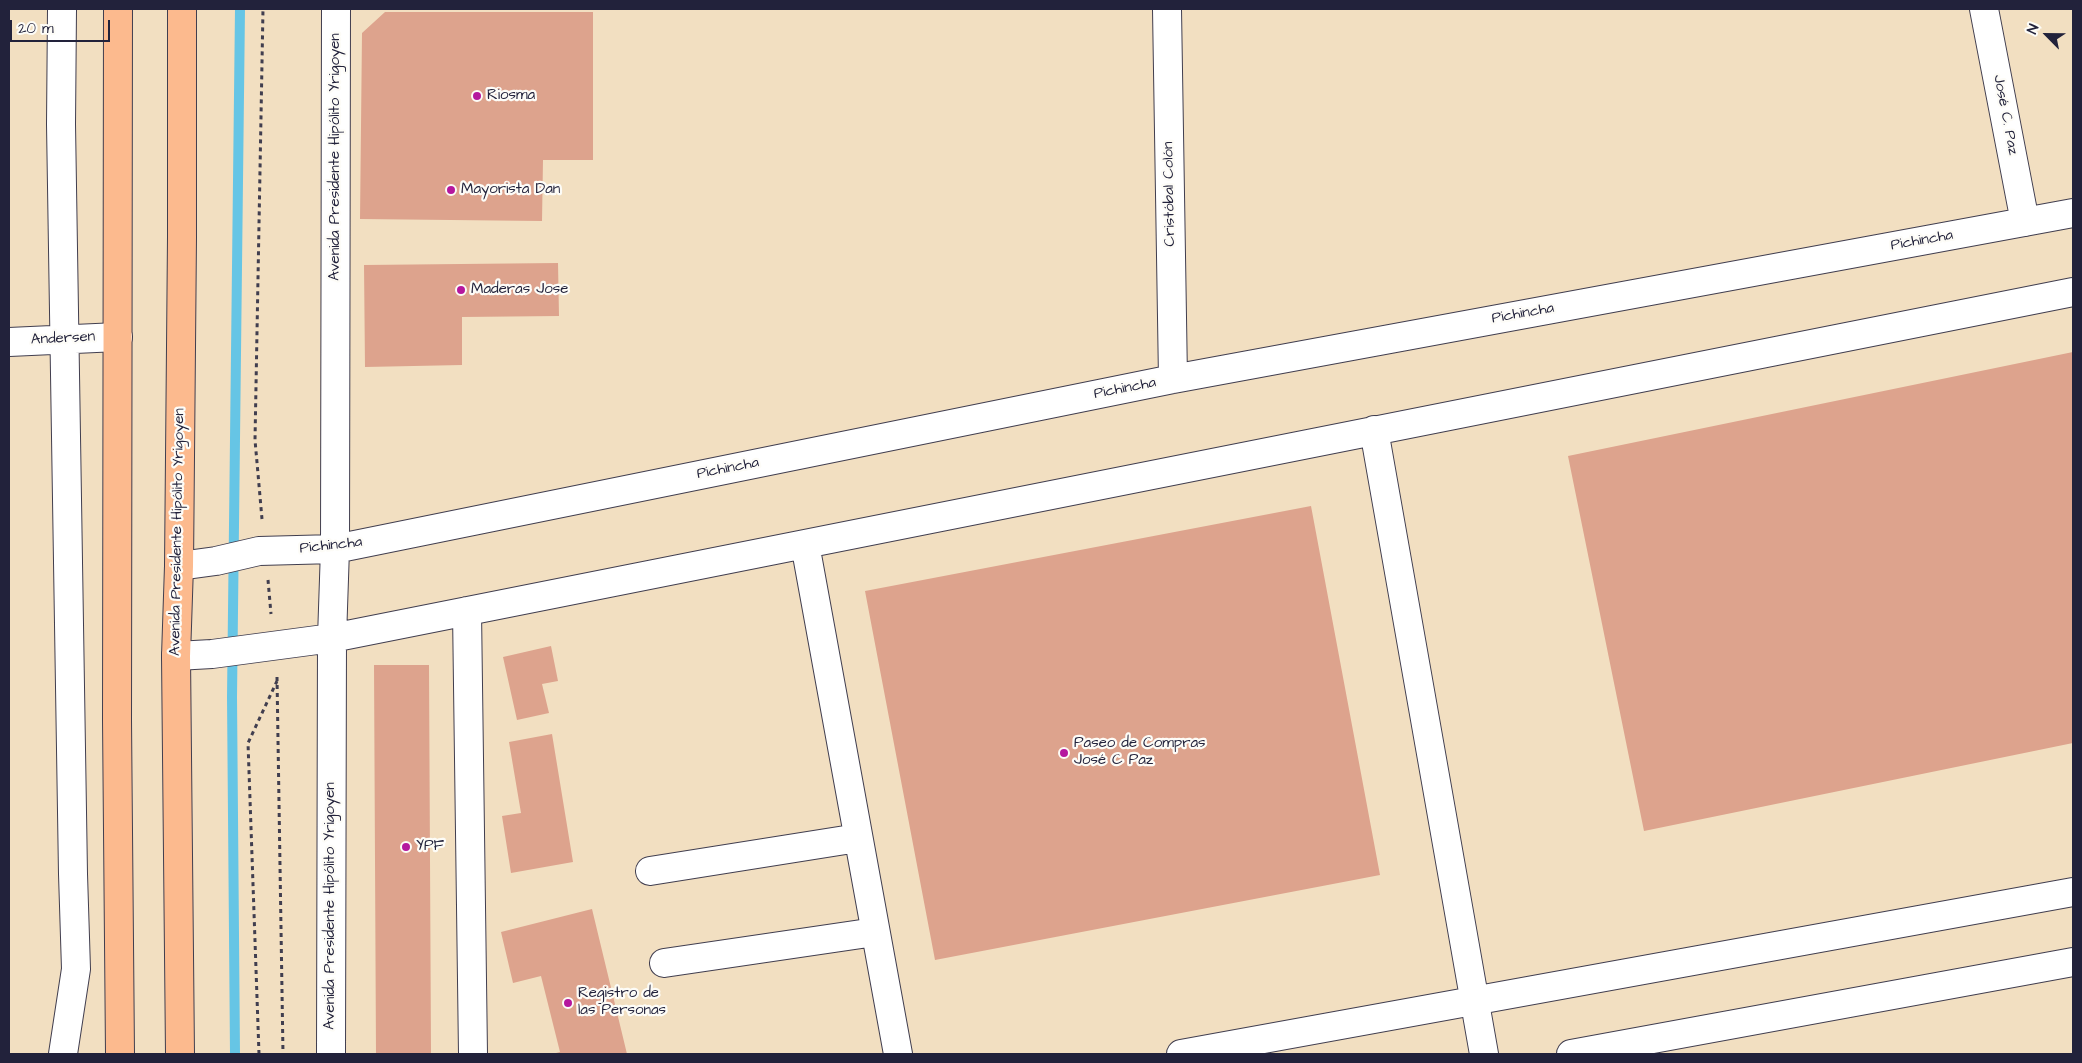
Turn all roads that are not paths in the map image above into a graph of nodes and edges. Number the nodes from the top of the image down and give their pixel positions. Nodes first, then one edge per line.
1 (62, 9) edge
2 (118, 9) edge
3 (182, 9) edge
4 (336, 9) edge
5 (1167, 9) edge
6 (1984, 9) edge
7 (2073, 212) edge
8 (2025, 222) junction
9 (2073, 292) edge
10 (118, 337) junction
11 (65, 339) junction
12 (9, 342) edge
13 (1173, 379) junction
14 (1374, 430) junction
15 (805, 544) junction
16 (336, 549) junction
17 (179, 566) junction
18 (467, 611) junction
19 (332, 638) junction
20 (176, 656) junction
21 (858, 838) junction
22 (650, 871) dead end
23 (2073, 892) edge
24 (876, 932) junction
25 (2073, 962) edge
26 (664, 964) dead end
27 (1474, 1002) junction
28 (63, 1054) edge
29 (120, 1054) edge
30 (180, 1054) edge
31 (331, 1054) edge
32 (473, 1054) edge
33 (898, 1054) edge
34 (1181, 1054) edge
35 (1484, 1054) edge
36 (1571, 1054) edge

1 - 11 street
2 - 10 main road
3 - 17 main road, Avenida Presidente Hipólito Yrigoyen
4 - 16 street, Avenida Presidente Hipólito Yrigoyen
5 - 13 street, Cristóbal Colón
6 - 8 street, José C. Paz
7 - 8 street, Pichincha
8 - 13 street, Pichincha
9 - 14 street
10 - 11 street, Andersen
10 - 29 main road
11 - 12 street, Andersen
11 - 28 street
13 - 16 street, Pichincha
14 - 15 street
14 - 27 street
15 - 18 street
15 - 21 street
16 - 17 street, Pichincha
16 - 19 street, Avenida Presidente Hipólito Yrigoyen
17 - 20 main road, Avenida Presidente Hipólito Yrigoyen
18 - 19 street
18 - 32 street
19 - 20 street
19 - 31 street, Avenida Presidente Hipólito Yrigoyen
20 - 30 main road, Avenida Presidente Hipólito Yrigoyen
21 - 22 street
21 - 24 street
23 - 27 street
24 - 26 street
24 - 33 street
25 - 36 street
27 - 34 street
27 - 35 street

